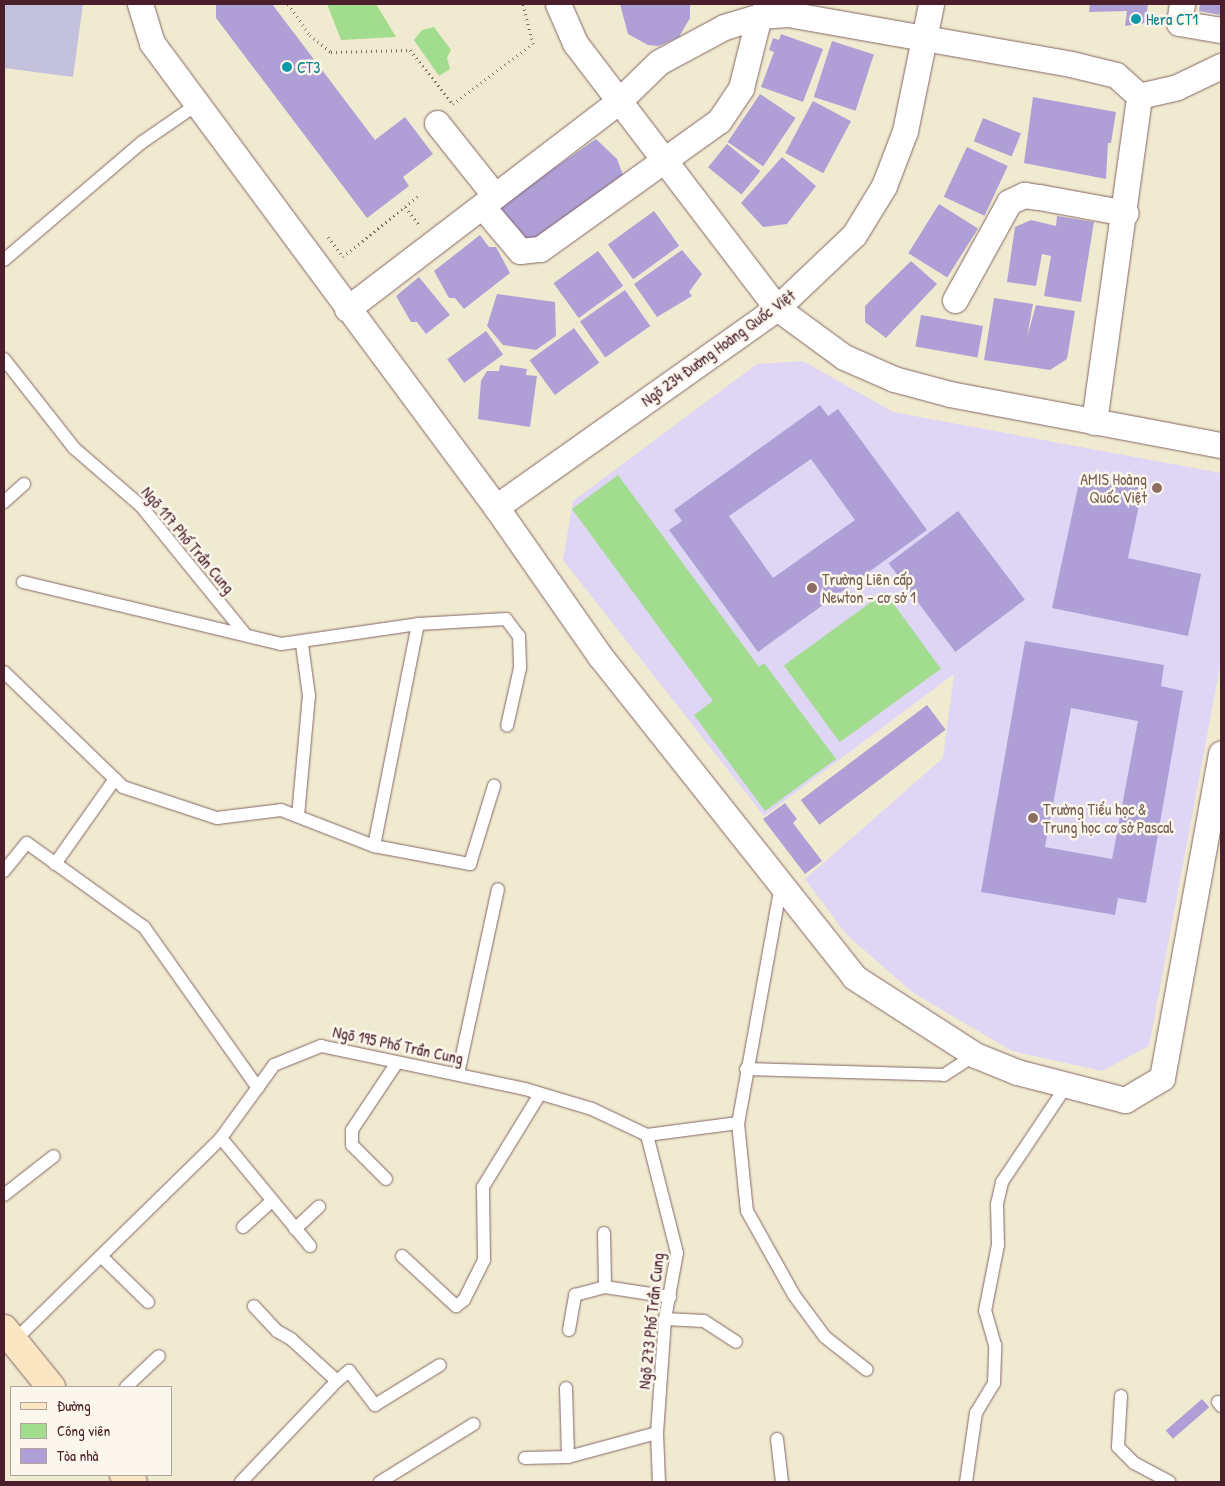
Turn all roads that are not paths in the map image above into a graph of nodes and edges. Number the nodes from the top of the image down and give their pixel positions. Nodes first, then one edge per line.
1 (140, 4) edge
2 (558, 4) edge
3 (931, 4) edge
4 (1182, 4) edge
5 (759, 16) junction
6 (1221, 30) edge
7 (926, 39) junction
8 (1221, 66) edge
9 (1139, 96) junction
10 (620, 100) junction
11 (196, 104) junction
12 (437, 123) dead end
13 (664, 161) junction
14 (488, 201) junction
15 (1126, 213) junction
16 (4, 260) edge
17 (956, 300) dead end
18 (347, 308) junction
19 (777, 308) junction
20 (4, 359) edge
21 (1094, 422) junction
22 (1221, 444) edge
23 (24, 484) dead end
24 (4, 502) edge
25 (496, 507) junction
26 (23, 582) dead end
27 (418, 624) junction
28 (245, 634) junction
29 (302, 644) junction
30 (4, 672) edge
31 (507, 726) dead end
32 (1221, 753) edge
33 (115, 779) junction
34 (494, 786) dead end
35 (298, 816) junction
36 (374, 846) junction
37 (55, 864) junction
38 (4, 871) edge
39 (781, 883) junction
40 (498, 889) dead end
41 (975, 1055) junction
42 (396, 1064) junction
43 (746, 1069) junction
44 (458, 1074) junction
45 (258, 1088) junction
46 (1065, 1088) junction
47 (540, 1094) junction
48 (738, 1123) junction
49 (647, 1135) junction
50 (221, 1138) junction
51 (54, 1156) dead end
52 (386, 1179) dead end
53 (4, 1195) edge
54 (272, 1201) junction
55 (319, 1207) dead end
56 (243, 1227) dead end
57 (295, 1230) junction
58 (604, 1233) dead end
59 (310, 1246) dead end
60 (402, 1256) dead end
61 (103, 1258) junction
62 (605, 1288) junction
63 (670, 1297) junction
64 (148, 1302) dead end
65 (254, 1306) dead end
66 (665, 1319) junction
67 (569, 1330) dead end
68 (7, 1340) edge
69 (736, 1342) dead end
70 (159, 1356) dead end
71 (440, 1365) dead end
72 (868, 1370) dead end
73 (336, 1381) junction
74 (50, 1386) edge
75 (127, 1386) edge
76 (566, 1388) dead end
77 (1121, 1396) dead end
78 (474, 1424) dead end
79 (657, 1432) junction
80 (777, 1439) dead end
81 (568, 1457) junction
82 (525, 1458) dead end
83 (241, 1482) edge
84 (380, 1482) edge
85 (659, 1482) edge
86 (782, 1482) edge
87 (966, 1482) edge
88 (1169, 1482) edge

1 - 11 street
2 - 10 street
3 - 7 street, Ngõ 234 Đường Hoàng Quốc Việt
4 - 6 street
5 - 7 street
5 - 10 street
5 - 13 street
7 - 9 street
7 - 19 street, Ngõ 234 Đường Hoàng Quốc Việt
8 - 9 street
9 - 15 street
10 - 13 street
10 - 14 street
11 - 16 lane
11 - 18 street
12 - 14 street
13 - 14 street
13 - 19 street
14 - 18 street
15 - 17 street
15 - 21 street
18 - 25 street
19 - 21 street
19 - 25 street, Ngõ 234 Đường Hoàng Quốc Việt
20 - 28 lane, Ngõ 117 Phố Trần Cung
21 - 22 street
23 - 24 lane
25 - 39 street
26 - 28 lane
27 - 29 lane
27 - 31 lane
27 - 36 lane
28 - 29 lane
29 - 35 lane
30 - 33 lane
32 - 46 street
33 - 35 lane
33 - 37 lane
34 - 36 lane
35 - 36 lane
37 - 38 lane
37 - 45 lane
39 - 41 street
39 - 43 lane
40 - 44 lane
41 - 43 lane
41 - 46 street
42 - 44 lane, Ngõ 195 Phố Trần Cung
42 - 45 lane, Ngõ 195 Phố Trần Cung
42 - 52 lane
43 - 48 lane
44 - 47 lane, Ngõ 195 Phố Trần Cung
45 - 50 lane, Ngõ 195 Phố Trần Cung
46 - 87 lane
47 - 49 lane, Ngõ 195 Phố Trần Cung
47 - 60 lane
48 - 49 lane
48 - 72 lane
49 - 63 lane, Ngõ 273 Phố Trần Cung
50 - 54 lane
50 - 61 lane, Ngõ 195 Phố Trần Cung
51 - 53 lane
54 - 56 lane
54 - 57 lane
55 - 57 lane
57 - 59 lane
58 - 62 lane
61 - 64 lane
61 - 68 lane, Ngõ 195 Phố Trần Cung
62 - 63 lane
62 - 67 lane
63 - 66 lane, Ngõ 273 Phố Trần Cung
65 - 73 lane
66 - 69 lane
66 - 79 lane, Ngõ 273 Phố Trần Cung
68 - 74 main road
70 - 75 lane
71 - 73 lane
73 - 83 lane
76 - 81 lane
77 - 88 lane
78 - 84 lane
79 - 81 lane
79 - 85 lane, Ngõ 273 Phố Trần Cung
80 - 86 lane
81 - 82 lane

